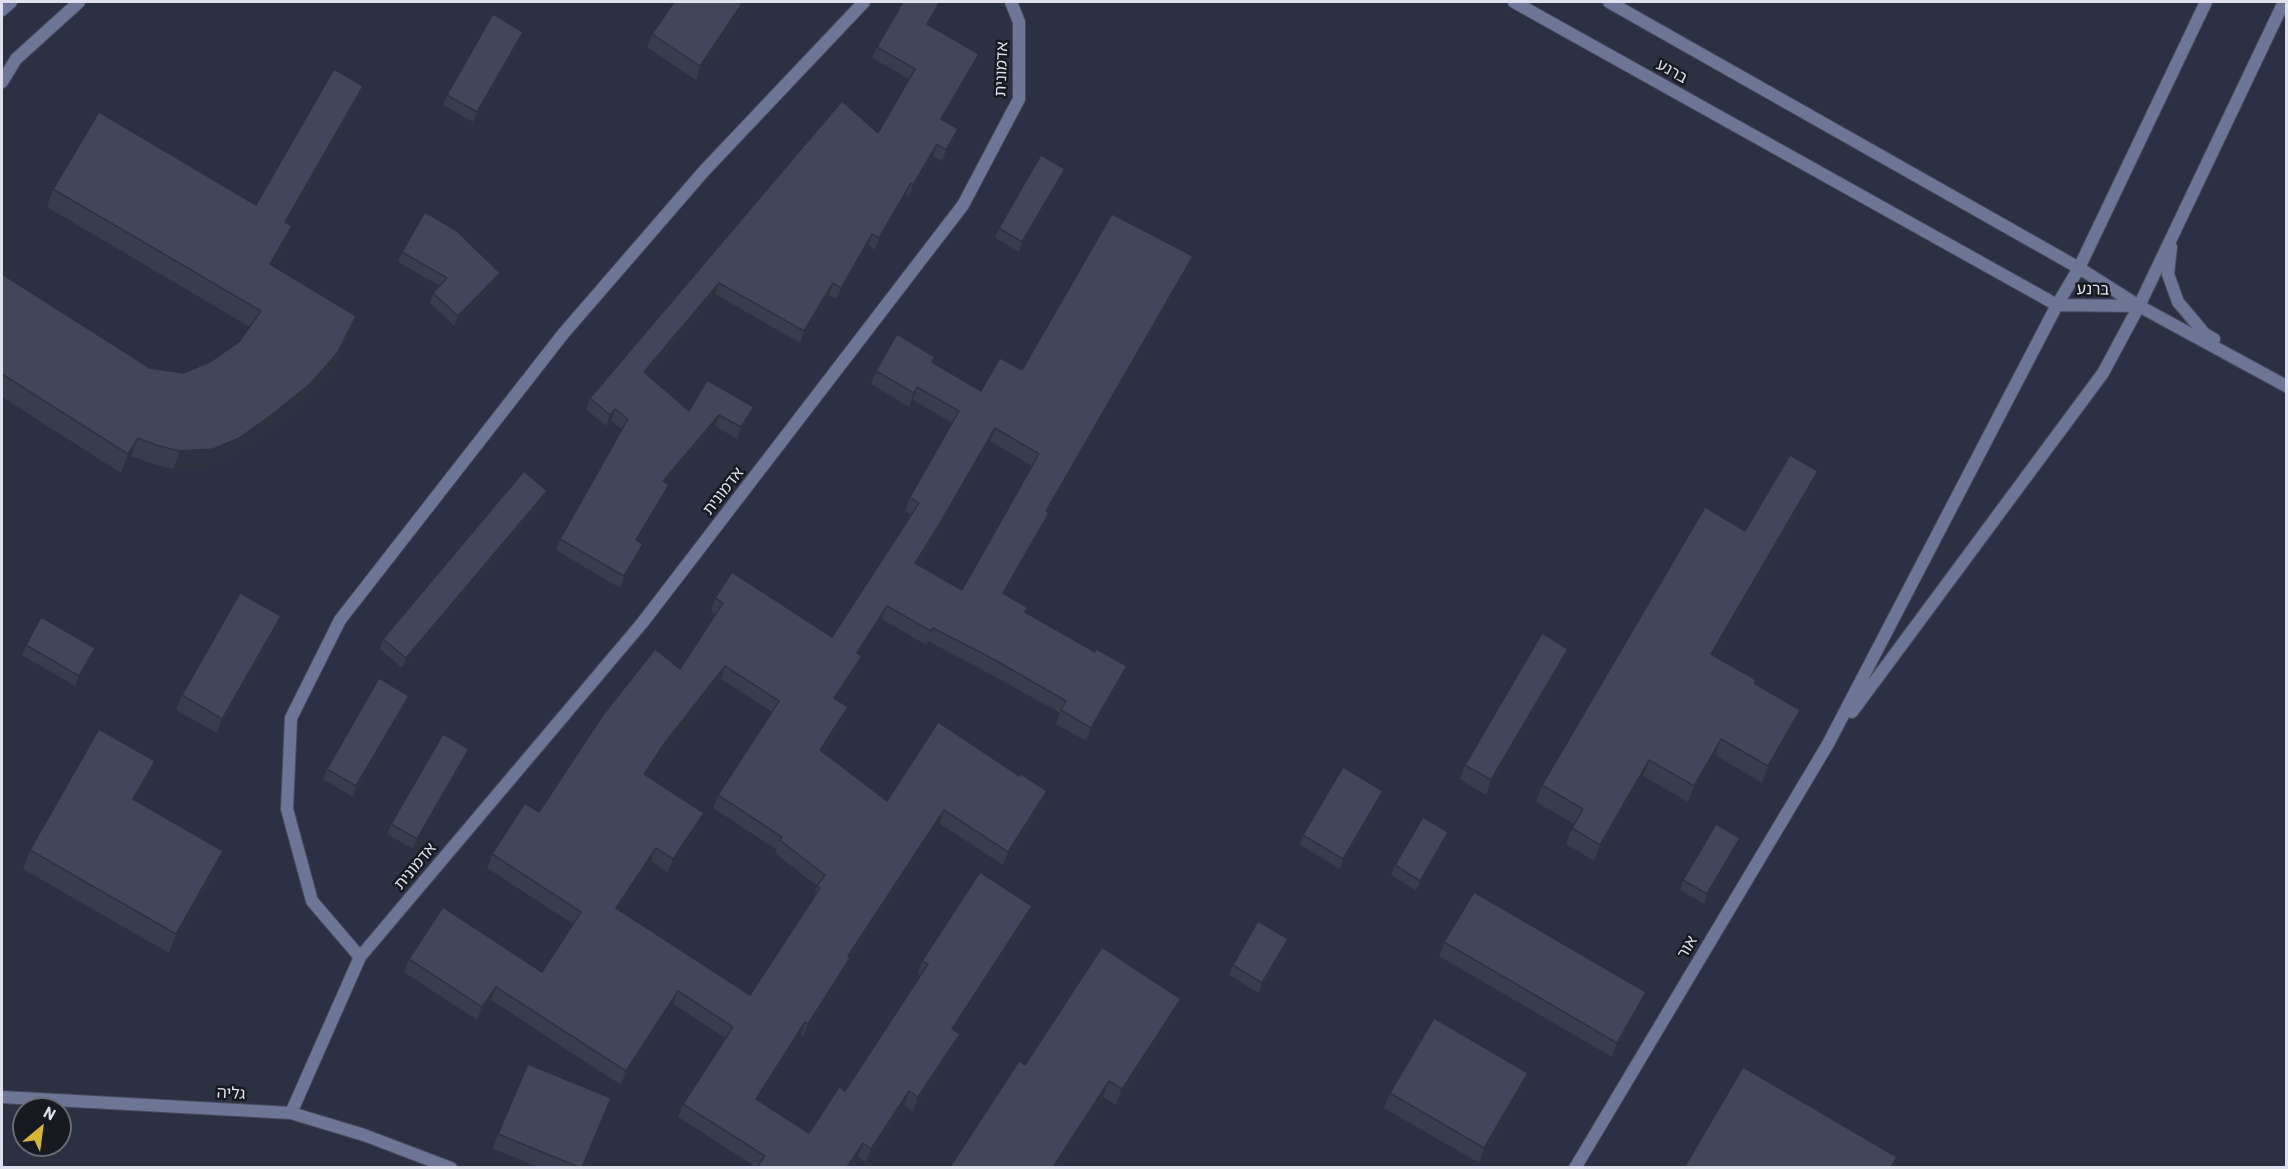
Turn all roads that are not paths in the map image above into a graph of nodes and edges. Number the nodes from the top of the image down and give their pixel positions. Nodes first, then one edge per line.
1 (11, 2) edge
2 (79, 2) edge
3 (864, 2) edge
4 (1011, 2) edge
5 (1514, 2) edge
6 (1609, 2) edge
7 (2206, 2) edge
8 (2284, 2) edge
9 (2, 10) edge
10 (2, 82) edge
11 (2172, 237) junction
12 (2079, 268) junction
13 (2057, 305) junction
14 (2139, 306) junction
15 (2284, 383) edge
16 (1828, 744) junction
17 (360, 957) junction
18 (2, 1097) edge
19 (291, 1113) junction
20 (451, 1167) edge
21 (1575, 1167) edge

1 - 9 street
2 - 10 street
3 - 17 street
4 - 17 street, אדמונית
5 - 13 street, ברנע
6 - 12 street, ברנע
7 - 12 street
8 - 11 street
11 - 14 street
11 - 15 street
12 - 13 street
12 - 14 street, ברנע
13 - 14 street, ברנע
13 - 16 street
14 - 15 street
14 - 16 street
16 - 21 street, אור
17 - 19 street, אדמונית
18 - 19 street, גליה
19 - 20 street, גליה

